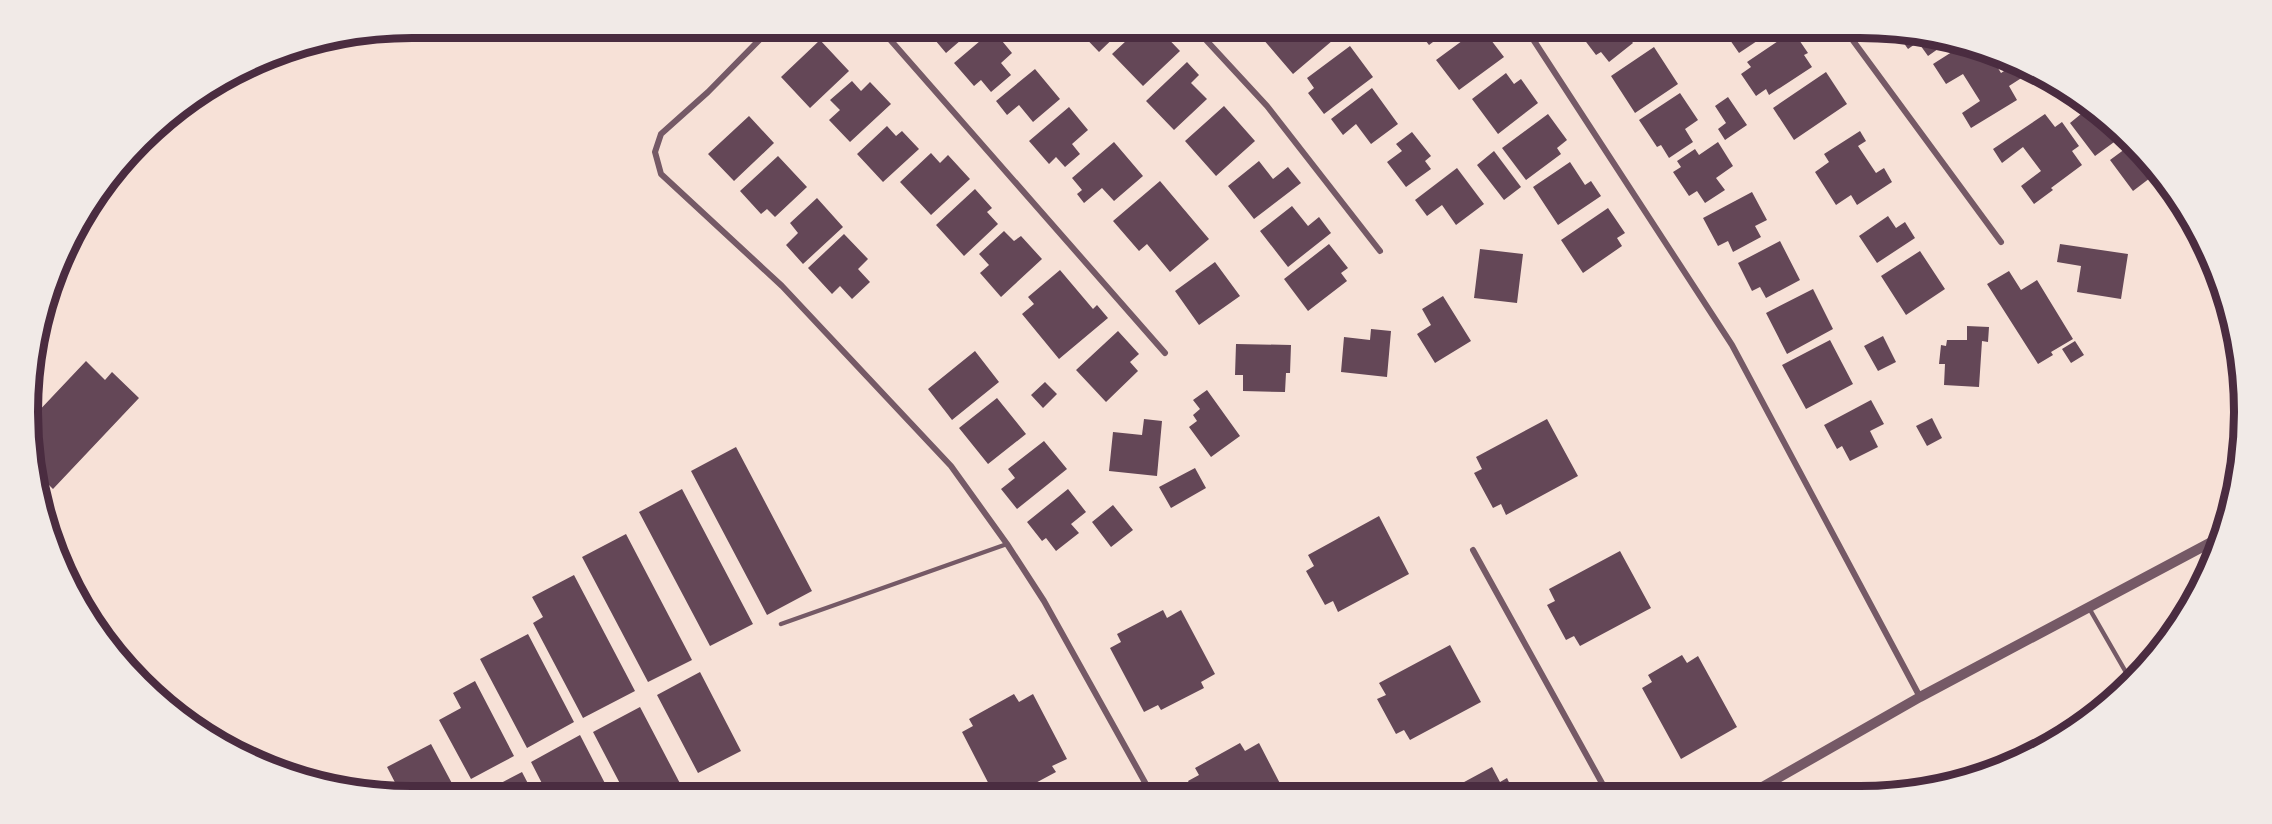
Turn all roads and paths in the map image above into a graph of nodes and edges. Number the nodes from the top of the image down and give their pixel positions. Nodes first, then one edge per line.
1 (761, 38) edge
2 (889, 38) edge
3 (1204, 38) edge
4 (1532, 38) edge
5 (1852, 38) edge
6 (2001, 242) dead end
7 (1380, 251) dead end
8 (1165, 353) dead end
9 (2211, 543) edge
10 (1007, 544) junction
11 (1473, 550) dead end
12 (2089, 608) junction
13 (781, 624) dead end
14 (2127, 675) edge
15 (1920, 698) junction
16 (1147, 786) edge
17 (1604, 786) edge
18 (1764, 786) edge

1 - 10 street
2 - 8 street
3 - 7 street
4 - 15 street
5 - 6 street
9 - 12 street
10 - 13 lane
10 - 16 street
11 - 17 street
12 - 14 lane
12 - 15 street
15 - 18 street

